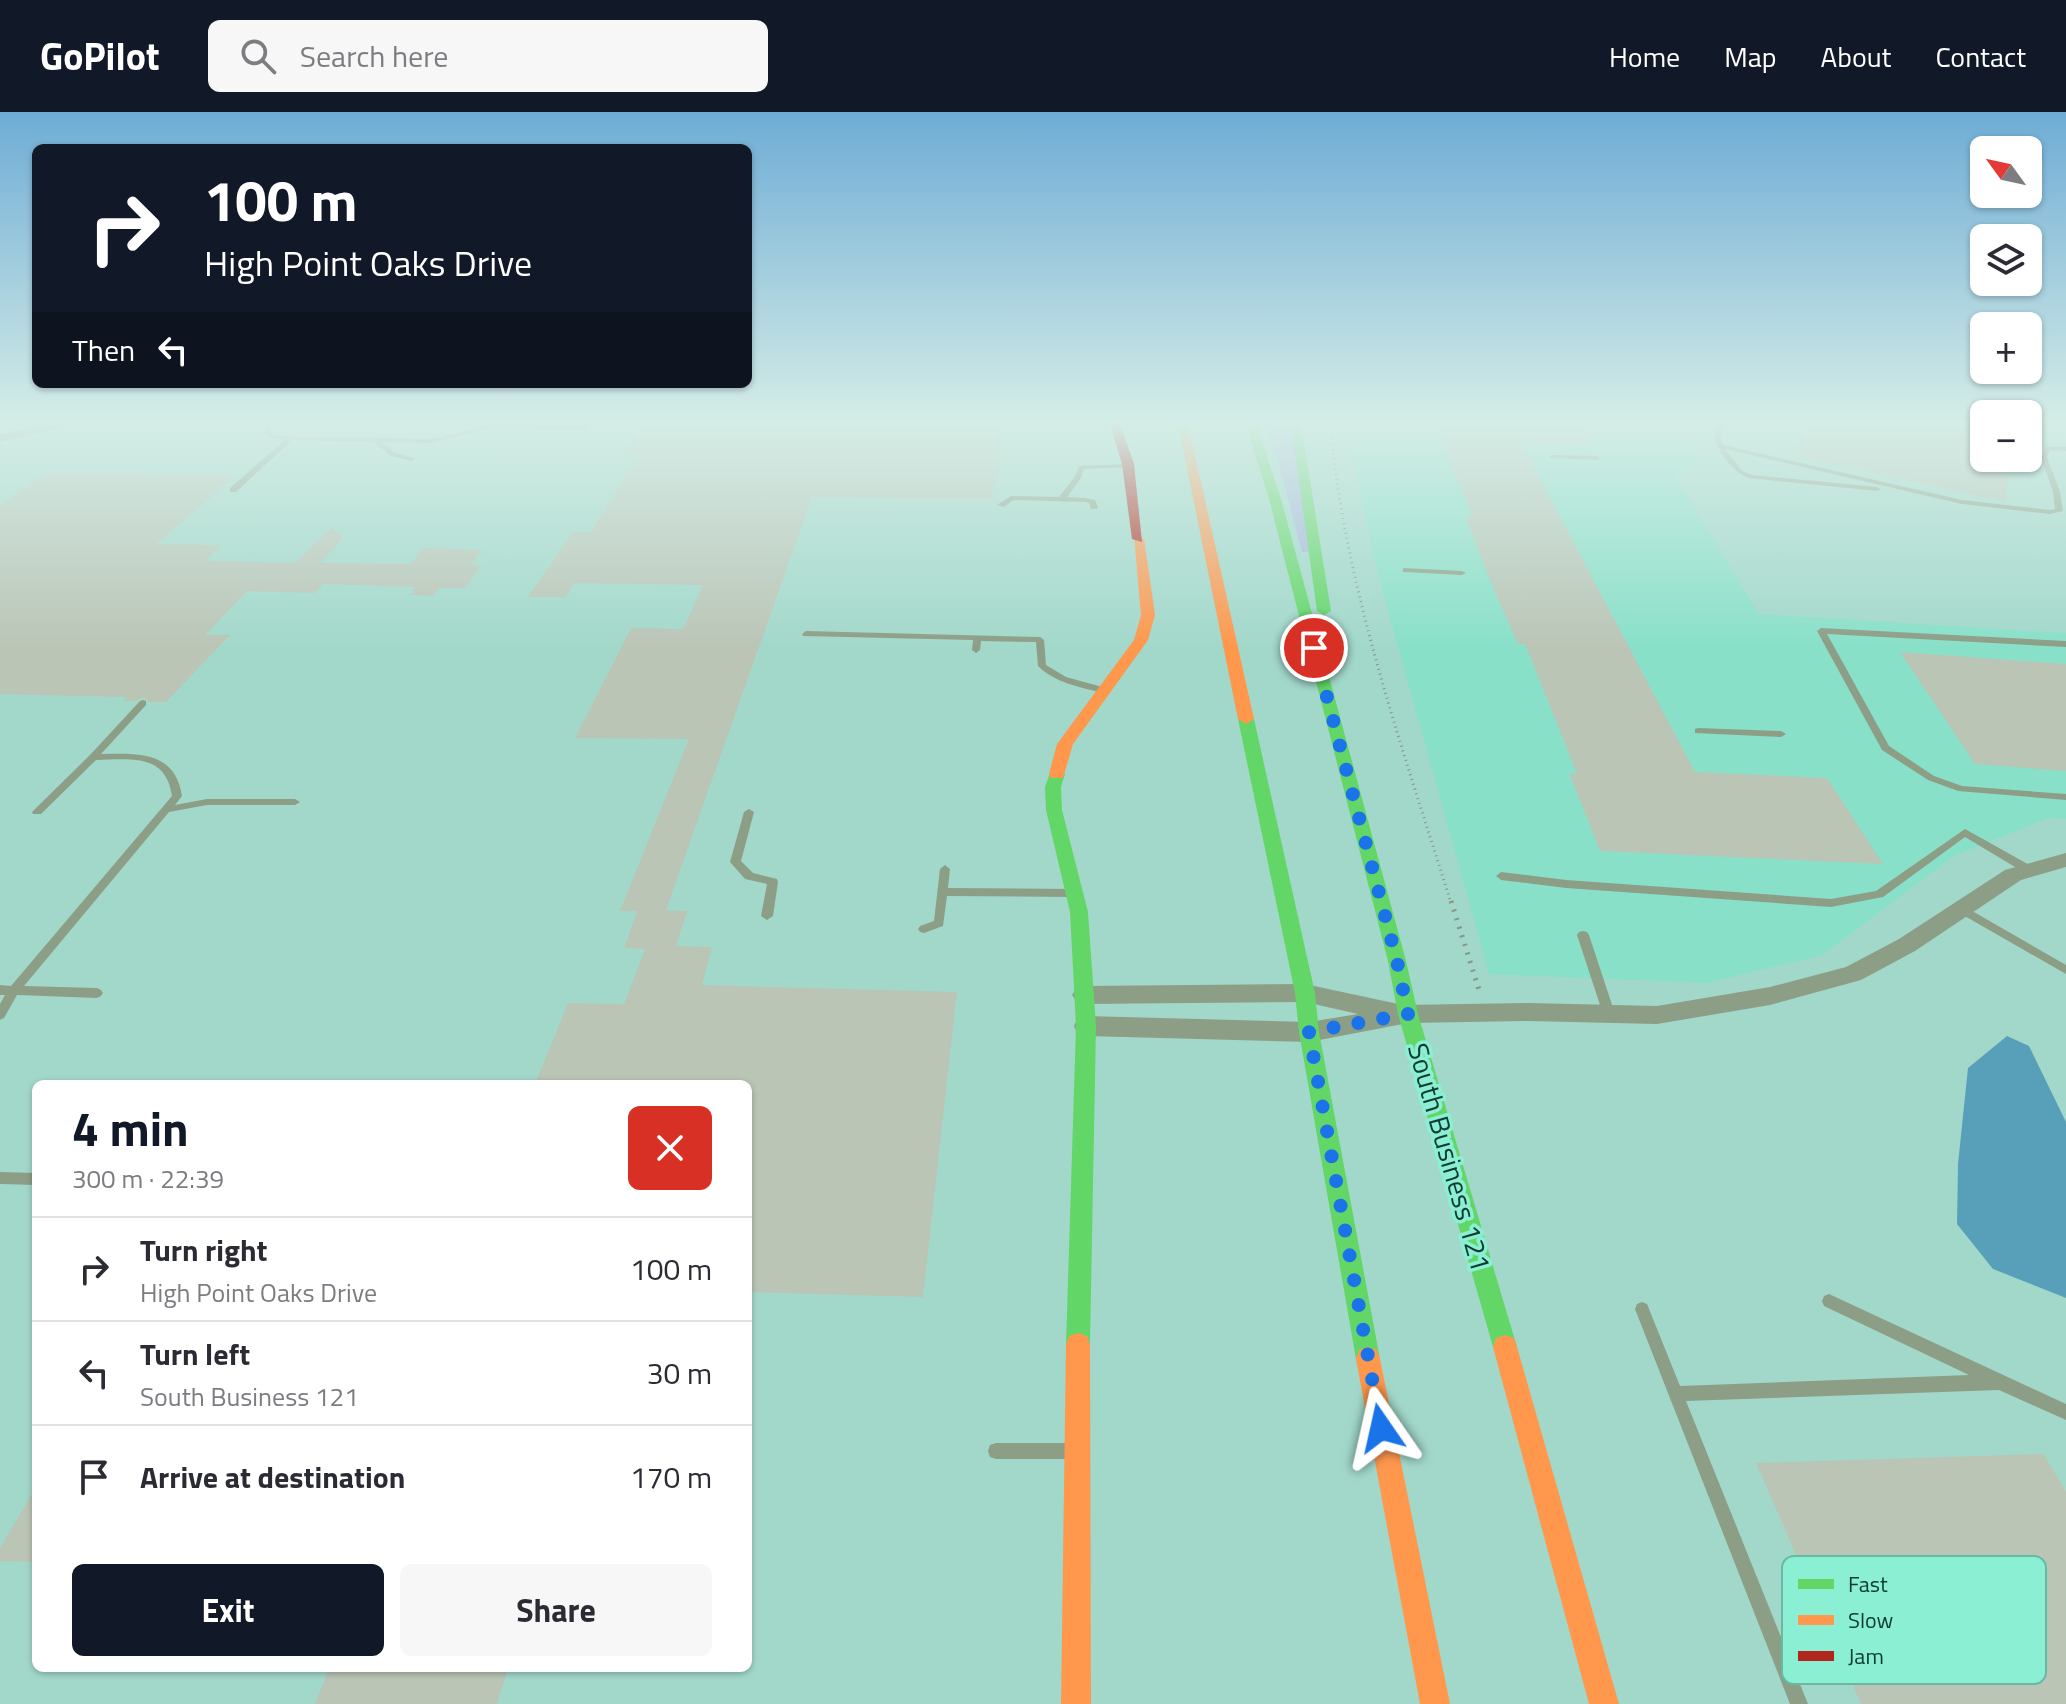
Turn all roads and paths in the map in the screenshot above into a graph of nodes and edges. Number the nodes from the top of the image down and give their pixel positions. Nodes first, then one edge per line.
1 (1011, 498) edge
2 (1018, 498) edge
3 (1132, 498) edge
4 (1199, 498) edge
5 (1275, 498) edge
6 (1307, 498) edge
7 (1340, 498) edge
8 (1945, 498) edge
9 (2058, 498) edge
10 (1061, 500) joint
11 (1001, 505) dead end
12 (1094, 507) dead end
13 (1406, 570) dead end
14 (1462, 573) dead end
15 (806, 634) dead end
16 (977, 638) junction
17 (2066, 644) edge
18 (976, 650) dead end
19 (1103, 690) junction
20 (143, 703) dead end
21 (1698, 731) dead end
22 (1781, 734) dead end
23 (93, 757) junction
24 (1345, 768) junction
25 (2066, 797) edge
26 (295, 802) dead end
27 (169, 809) junction
28 (37, 812) dead end
29 (749, 812) dead end
30 (2066, 860) edge
31 (945, 869) dead end
32 (2029, 870) junction
33 (1501, 876) dead end
34 (944, 892) junction
35 (1074, 893) junction
36 (1960, 908) junction
37 (767, 916) dead end
38 (924, 929) dead end
39 (1583, 935) dead end
40 (2066, 969) edge
41 (0, 990) edge
42 (14, 990) junction
43 (97, 993) dead end
44 (1305, 993) junction
45 (1084, 995) junction
46 (1486, 1013) junction
47 (1408, 1014) junction
48 (1609, 1014) junction
49 (0, 1015) edge
50 (1086, 1026) junction
51 (1309, 1032) junction
52 (0, 1178) edge
53 (32, 1179) edge
54 (1829, 1301) dead end
55 (1642, 1309) dead end
56 (1999, 1382) junction
57 (1675, 1394) junction
58 (2066, 1412) edge
59 (996, 1451) dead end
60 (1075, 1451) junction
61 (1782, 1662) edge
62 (1791, 1684) edge
63 (1076, 1704) edge
64 (1435, 1704) edge
65 (1604, 1704) edge
66 (1799, 1704) edge

1 - 11 lane
2 - 10 lane
3 - 19 main road
4 - 44 main road
5 - 24 main road, South Business 121
6 - 24 main road
7 - 46 path
8 - 9 lane
10 - 12 lane
13 - 14 lane
15 - 16 lane
16 - 18 lane
16 - 19 lane
17 - 25 lane
19 - 35 main road
20 - 23 lane
21 - 22 lane
23 - 27 lane
23 - 28 lane
24 - 47 main road, South Business 121
26 - 27 lane
27 - 42 lane
29 - 37 lane
30 - 32 street
31 - 34 lane
32 - 33 lane
32 - 36 street
34 - 35 lane
34 - 38 lane
35 - 45 main road
36 - 40 lane
36 - 48 street
39 - 48 lane
41 - 42 lane
42 - 43 lane
42 - 49 lane
44 - 45 street
44 - 47 street
44 - 51 main road
45 - 50 main road
46 - 47 street
46 - 48 street
47 - 51 street
47 - 65 main road, South Business 121
50 - 51 street
50 - 60 main road
51 - 64 main road
52 - 53 lane
54 - 56 lane
55 - 57 lane
56 - 57 lane
56 - 58 lane
57 - 61 lane
59 - 60 lane
60 - 63 main road
62 - 66 lane

